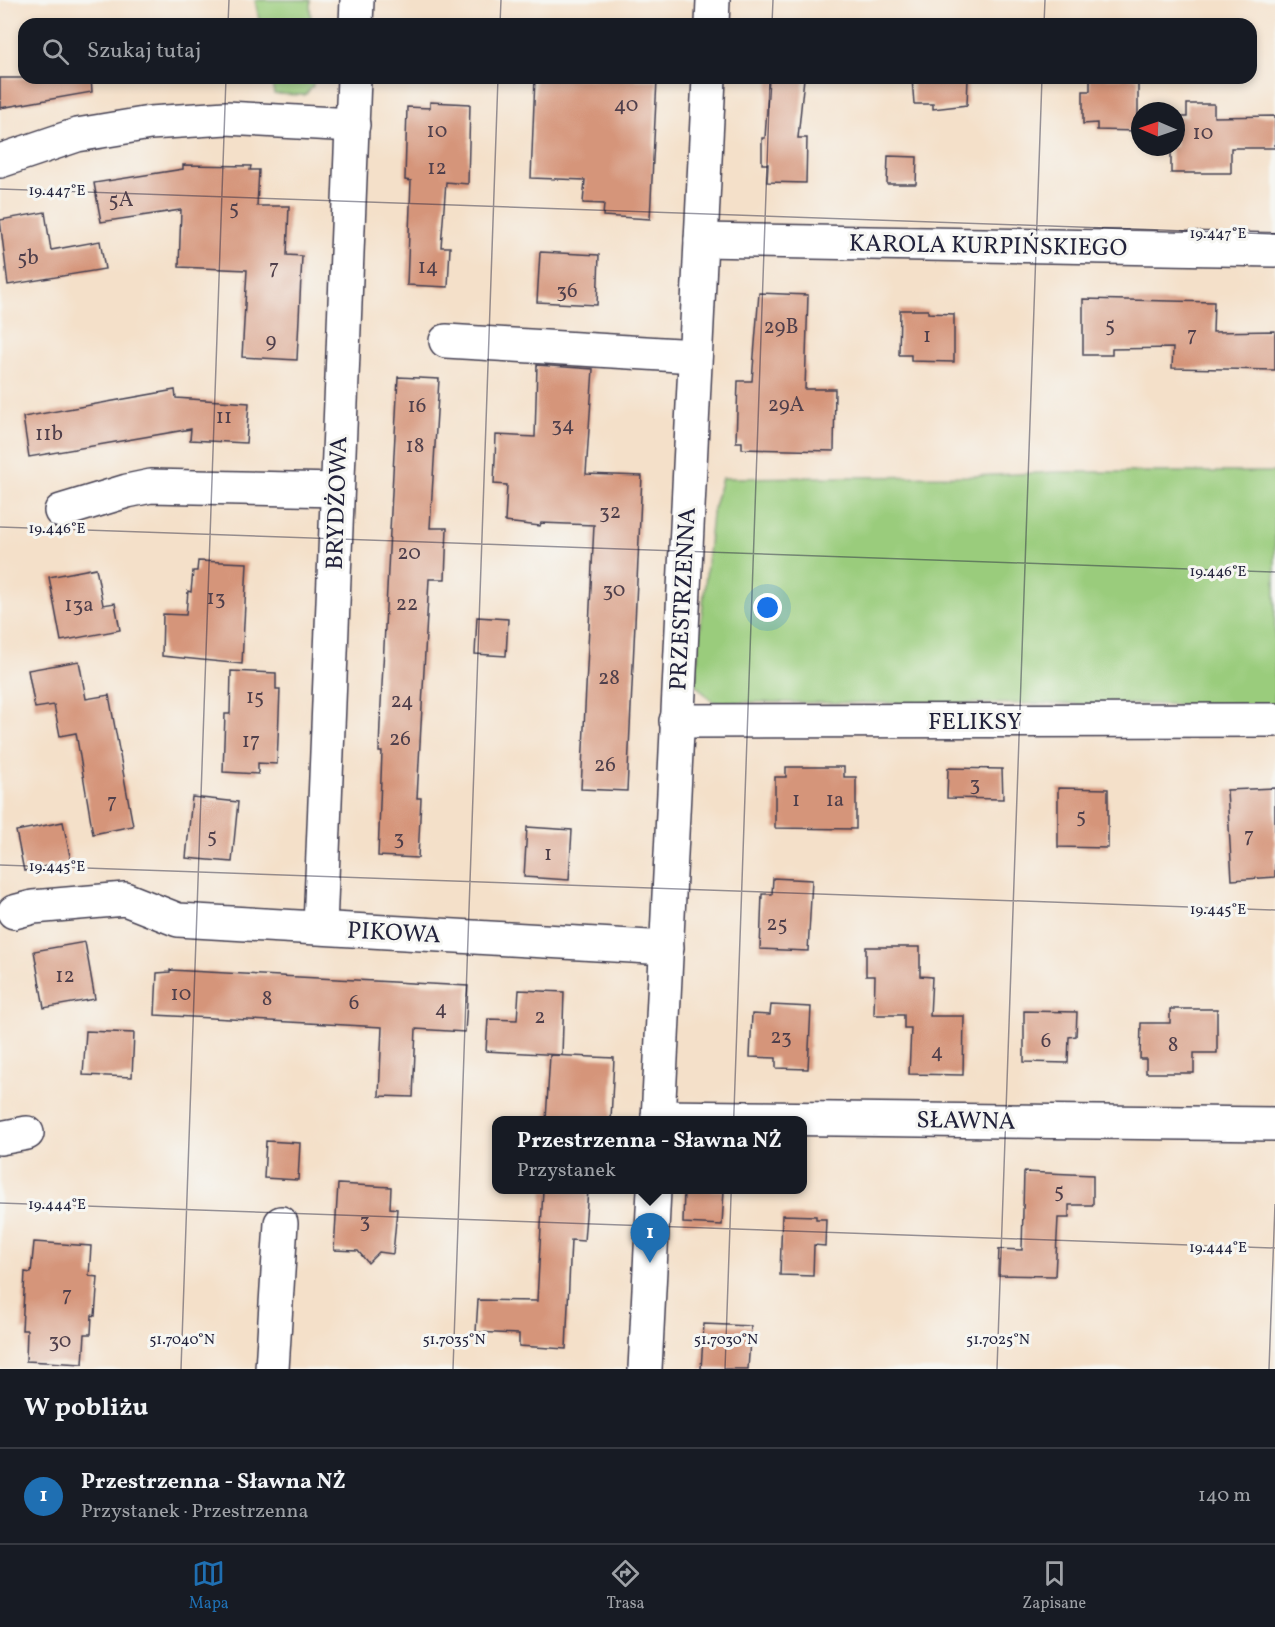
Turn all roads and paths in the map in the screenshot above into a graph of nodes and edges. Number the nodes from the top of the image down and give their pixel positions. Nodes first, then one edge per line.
1 (357, 0) edge
2 (713, 0) edge
3 (356, 18) edge
4 (712, 18) edge
5 (354, 84) edge
6 (709, 84) edge
7 (353, 125) junction
8 (0, 161) edge
9 (700, 240) junction
10 (1275, 250) edge
11 (446, 341) dead end
12 (695, 356) junction
13 (337, 490) junction
14 (61, 511) dead end
15 (1275, 720) edge
16 (676, 721) junction
17 (14, 912) dead end
18 (320, 927) junction
19 (667, 948) junction
20 (658, 1116) edge
21 (807, 1119) edge
22 (1275, 1124) edge
23 (654, 1194) edge
24 (281, 1223) dead end
25 (272, 1369) edge
26 (645, 1369) edge

1 - 3 street
2 - 4 street
5 - 7 street, BRYDŻOWA
6 - 9 street, PRZESTRZENNA
7 - 8 street
7 - 13 street, BRYDŻOWA
9 - 10 street, KAROLA KURPIŃSKIEGO
9 - 12 street, PRZESTRZENNA
11 - 12 street
12 - 16 street, PRZESTRZENNA
13 - 14 street
13 - 18 street, BRYDŻOWA
15 - 16 street, FELIKSY
16 - 19 street, PRZESTRZENNA
17 - 18 street, PIKOWA
18 - 19 street, PIKOWA
19 - 20 street, PRZESTRZENNA
21 - 22 street, SŁAWNA
23 - 26 street
24 - 25 street

